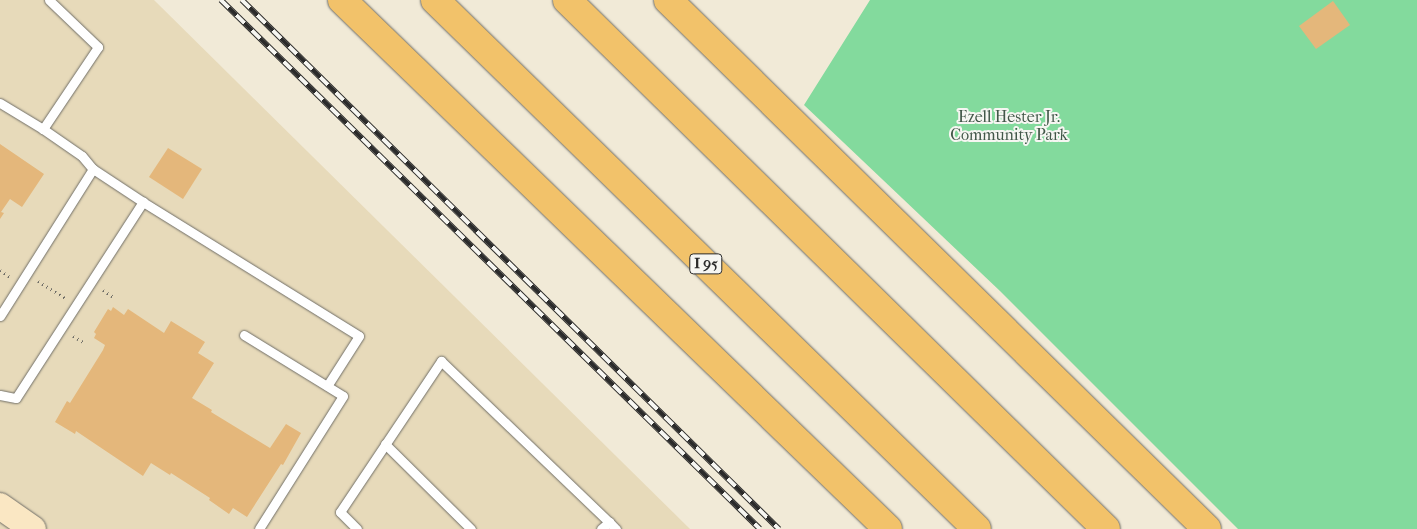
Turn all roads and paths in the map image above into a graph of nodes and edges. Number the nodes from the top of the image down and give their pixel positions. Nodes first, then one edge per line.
1 (49, 0) edge
2 (342, 0) edge
3 (435, 0) edge
4 (567, 0) edge
5 (668, 0) edge
6 (0, 102) edge
7 (43, 129) junction
8 (93, 169) junction
9 (142, 202) junction
10 (0, 270) edge
11 (10, 277) dead end
12 (37, 280) dead end
13 (100, 288) dead end
14 (65, 298) dead end
15 (115, 298) dead end
16 (0, 316) edge
17 (70, 334) dead end
18 (244, 335) dead end
19 (85, 343) dead end
20 (328, 386) junction
21 (0, 395) edge
22 (385, 444) junction
23 (0, 506) edge
24 (609, 522) junction
25 (33, 529) edge
26 (259, 529) edge
27 (357, 529) edge
28 (471, 529) edge
29 (601, 529) edge
30 (616, 529) edge
31 (888, 529) edge
32 (977, 529) edge
33 (1106, 529) edge
34 (1207, 529) edge

1 - 7 lane
2 - 31 highway
3 - 32 highway, I 95
4 - 33 highway
5 - 34 highway
6 - 7 lane
7 - 8 lane
8 - 9 lane
8 - 16 lane
9 - 20 lane
9 - 21 lane
10 - 11 path
12 - 14 path
13 - 15 path
17 - 19 path
18 - 20 lane
20 - 26 lane
22 - 24 lane
22 - 27 lane
22 - 28 lane
23 - 25 street
24 - 29 lane
24 - 30 lane

